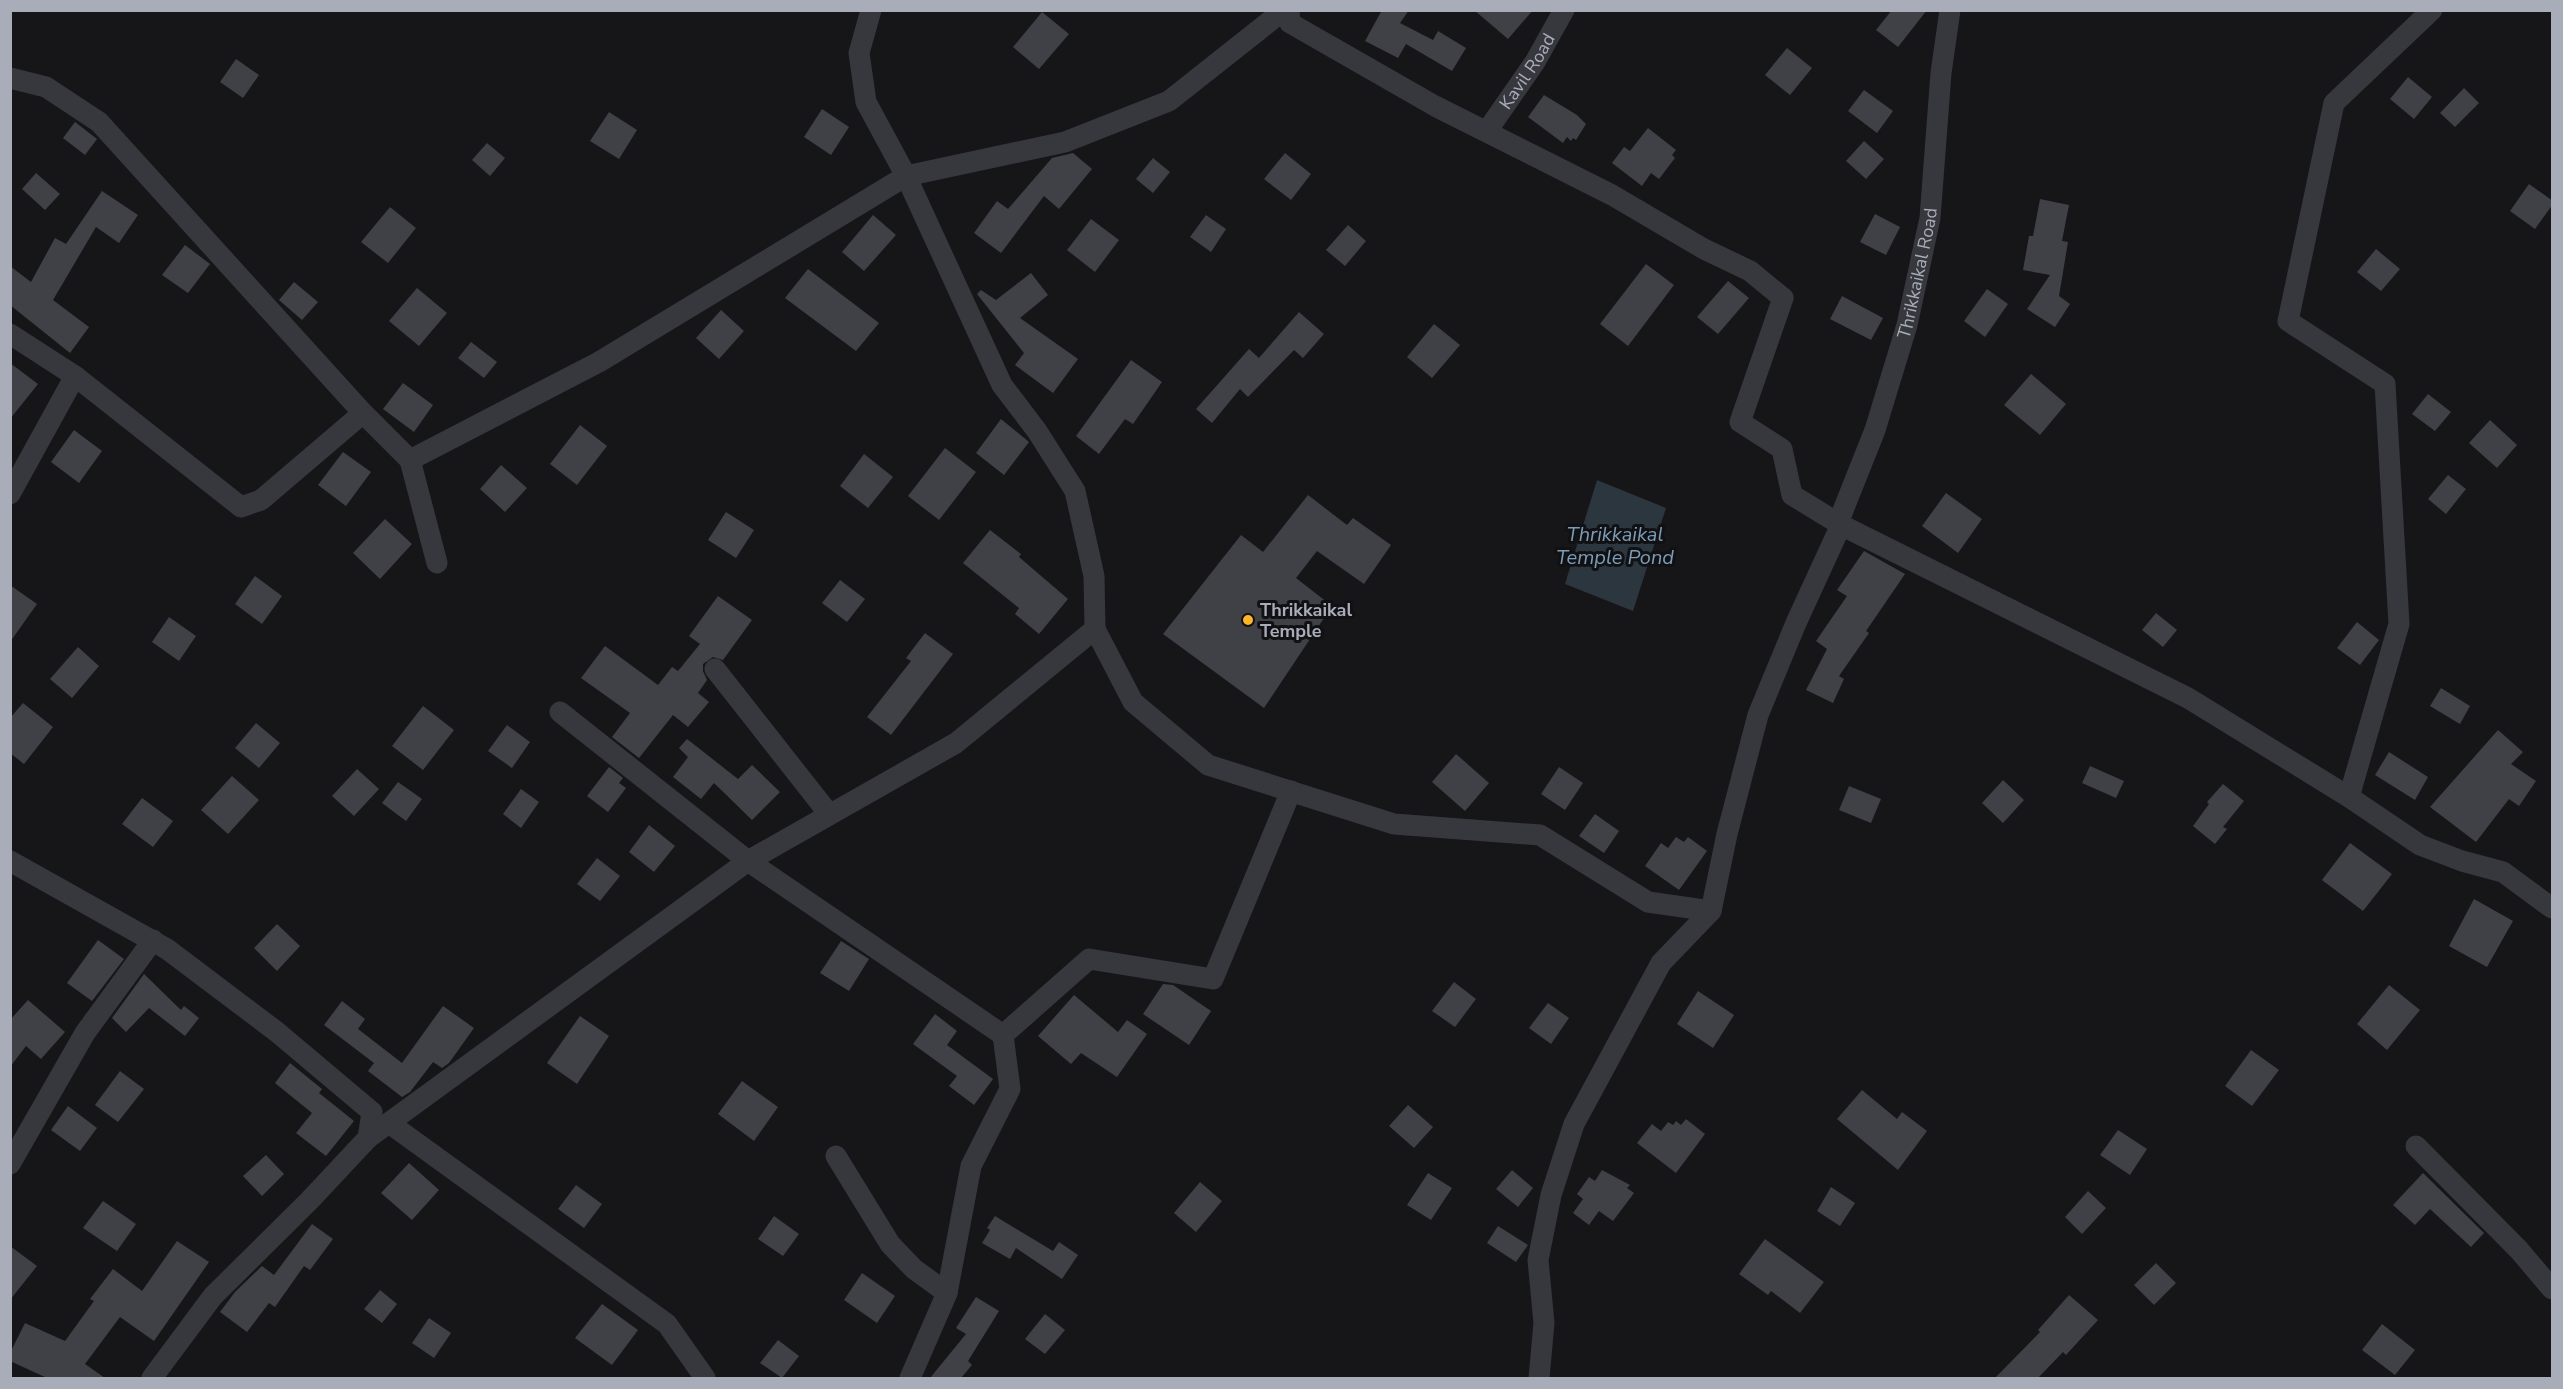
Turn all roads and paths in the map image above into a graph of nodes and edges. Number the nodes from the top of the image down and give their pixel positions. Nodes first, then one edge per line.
1 (872, 10) edge
2 (1284, 10) edge
3 (1289, 10) edge
4 (1564, 10) edge
5 (1950, 10) edge
6 (2432, 10) edge
7 (10, 78) edge
8 (1487, 131) junction
9 (906, 176) junction
10 (10, 334) edge
11 (75, 376) junction
12 (363, 413) junction
13 (410, 460) junction
14 (10, 494) edge
15 (1841, 525) junction
16 (437, 563) dead end
17 (1095, 629) junction
18 (715, 669) dead end
19 (560, 712) dead end
20 (1292, 791) junction
21 (2349, 797) junction
22 (829, 814) junction
23 (10, 861) edge
24 (748, 861) junction
25 (2553, 908) edge
26 (1711, 911) junction
27 (153, 940) junction
28 (1003, 1035) junction
29 (389, 1123) junction
30 (368, 1138) junction
31 (2416, 1146) dead end
32 (836, 1156) dead end
33 (10, 1164) edge
34 (2553, 1289) edge
35 (947, 1293) junction
36 (152, 1378) edge
37 (705, 1378) edge
38 (910, 1378) edge
39 (1539, 1378) edge

1 - 9 street
2 - 9 street
3 - 8 street
4 - 8 street, Kavil Road
5 - 15 street, Thrikkaikal Road
6 - 21 street
7 - 12 street
8 - 15 street
9 - 13 street
9 - 17 street
10 - 11 street
11 - 12 street
11 - 14 street
12 - 13 street
13 - 16 street
15 - 21 street
15 - 26 street, Thrikkaikal Road
17 - 20 street
17 - 22 street
18 - 22 street
19 - 24 street
20 - 26 street
20 - 28 street
21 - 25 street
22 - 24 street
23 - 27 street
24 - 28 street
24 - 29 street
26 - 39 street
27 - 30 street
27 - 33 street
28 - 35 street
29 - 30 street
29 - 37 street
30 - 36 street
31 - 34 street
32 - 35 street
35 - 38 street

